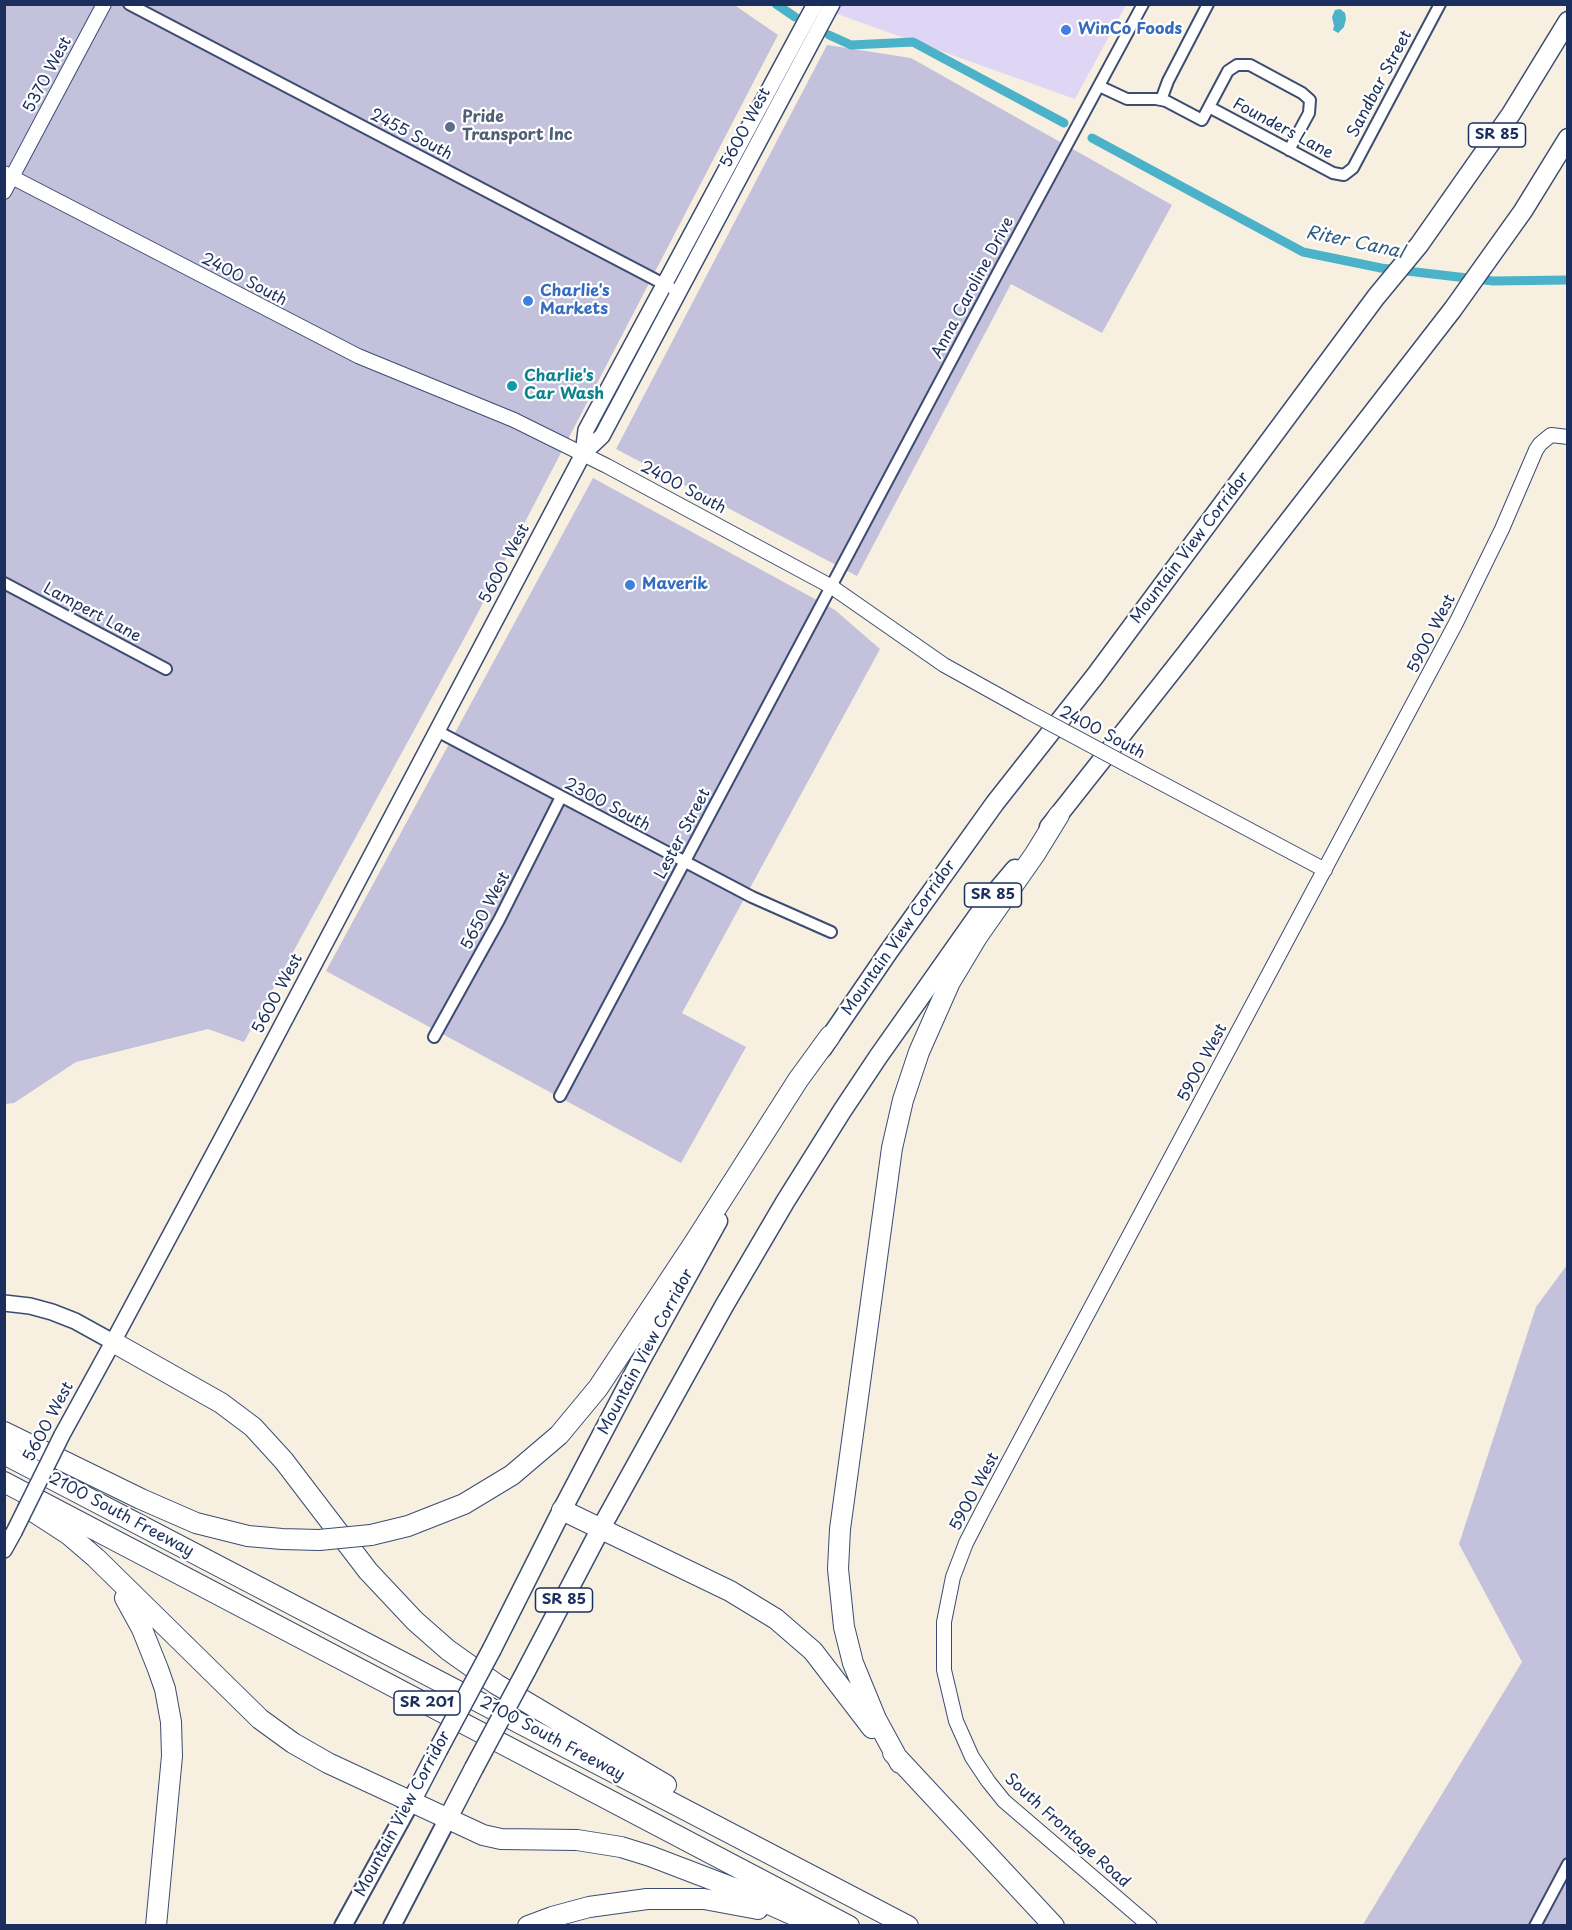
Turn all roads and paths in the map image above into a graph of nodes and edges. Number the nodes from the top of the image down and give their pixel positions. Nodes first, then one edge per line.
1 (104, 4) edge
2 (129, 4) edge
3 (815, 4) edge
4 (832, 4) edge
5 (1143, 4) edge
6 (1208, 4) edge
7 (1440, 4) edge
8 (1568, 21) edge
9 (1100, 86) junction
10 (1161, 100) junction
11 (1209, 107) junction
12 (1568, 138) edge
13 (1289, 150) junction
14 (8, 175) edge
15 (1344, 176) joint
16 (4, 192) edge
17 (665, 285) junction
18 (679, 292) junction
19 (1568, 437) edge
20 (583, 454) junction
21 (4, 583) edge
22 (832, 587) junction
23 (166, 669) dead end
24 (437, 731) junction
25 (561, 797) junction
26 (1059, 815) junction
27 (684, 863) junction
28 (1326, 870) junction
29 (831, 932) dead end
30 (830, 1036) junction
31 (434, 1037) dead end
32 (560, 1096) dead end
33 (4, 1303) edge
34 (113, 1342) junction
35 (4, 1432) edge
36 (4, 1454) edge
37 (4, 1482) edge
38 (4, 1495) edge
39 (561, 1510) junction
40 (601, 1528) junction
41 (4, 1550) edge
42 (107, 1571) junction
43 (956, 1721) joint
44 (900, 1763) junction
45 (411, 1802) junction
46 (447, 1820) junction
47 (1568, 1864) edge
48 (811, 1875) junction
49 (156, 1926) edge
50 (343, 1926) edge
51 (392, 1926) edge
52 (528, 1926) edge
53 (816, 1926) edge
54 (849, 1926) edge
55 (908, 1926) edge
56 (1054, 1926) edge
57 (1150, 1926) edge
58 (1535, 1926) edge

1 - 14 street, 5370 West
2 - 17 street, 2455 South
3 - 17 main road, 5600 West
4 - 18 main road, 5600 West
5 - 9 street, Anna Caroline Drive
6 - 10 street
7 - 15 street, Sandbar Street
8 - 30 highway, Mountain View Corridor / SR 85
9 - 10 street
9 - 22 street, Anna Caroline Drive
10 - 11 street
11 - 13 street, Founders Lane
11 - 13 street
12 - 26 highway, SR 85
13 - 15 street, Founders Lane
14 - 16 street, 5370 West
14 - 20 street, 2400 South
17 - 18 street, 2455 South
17 - 20 main road, 5600 West
18 - 20 main road, 5600 West
19 - 28 street, 5900 West
20 - 22 street, 2400 South
20 - 24 main road, 5600 West
21 - 23 street, Lampert Lane
22 - 27 street, Lester Street
22 - 28 street, 2400 South, bridge
24 - 25 street, 2300 South
24 - 34 main road, 5600 West
25 - 27 street, 2300 South
25 - 31 street, 5650 West
26 - 40 highway, SR 85
26 - 44 highway
27 - 29 street, 2300 South
27 - 32 street, Lester Street
28 - 43 street, 5900 West
30 - 35 highway, bridge
30 - 39 highway, Mountain View Corridor / SR 85
33 - 34 main road
34 - 41 main road, 5600 West, bridge
34 - 48 highway
36 - 48 highway, 2100 South Freeway / SR 201
37 - 54 highway, 2100 South Freeway / SR 201
38 - 42 highway
39 - 40 highway
39 - 45 highway, Mountain View Corridor / SR 85, bridge
40 - 44 highway
40 - 46 highway, SR 85, bridge
42 - 45 highway
42 - 49 highway
43 - 57 street, South Frontage Road
44 - 56 highway
45 - 46 highway
45 - 50 main road, Mountain View Corridor / SR 85
46 - 51 main road, SR 85
46 - 53 highway
47 - 58 street
48 - 55 highway, 2100 South Freeway / SR 201
52 - 53 highway

